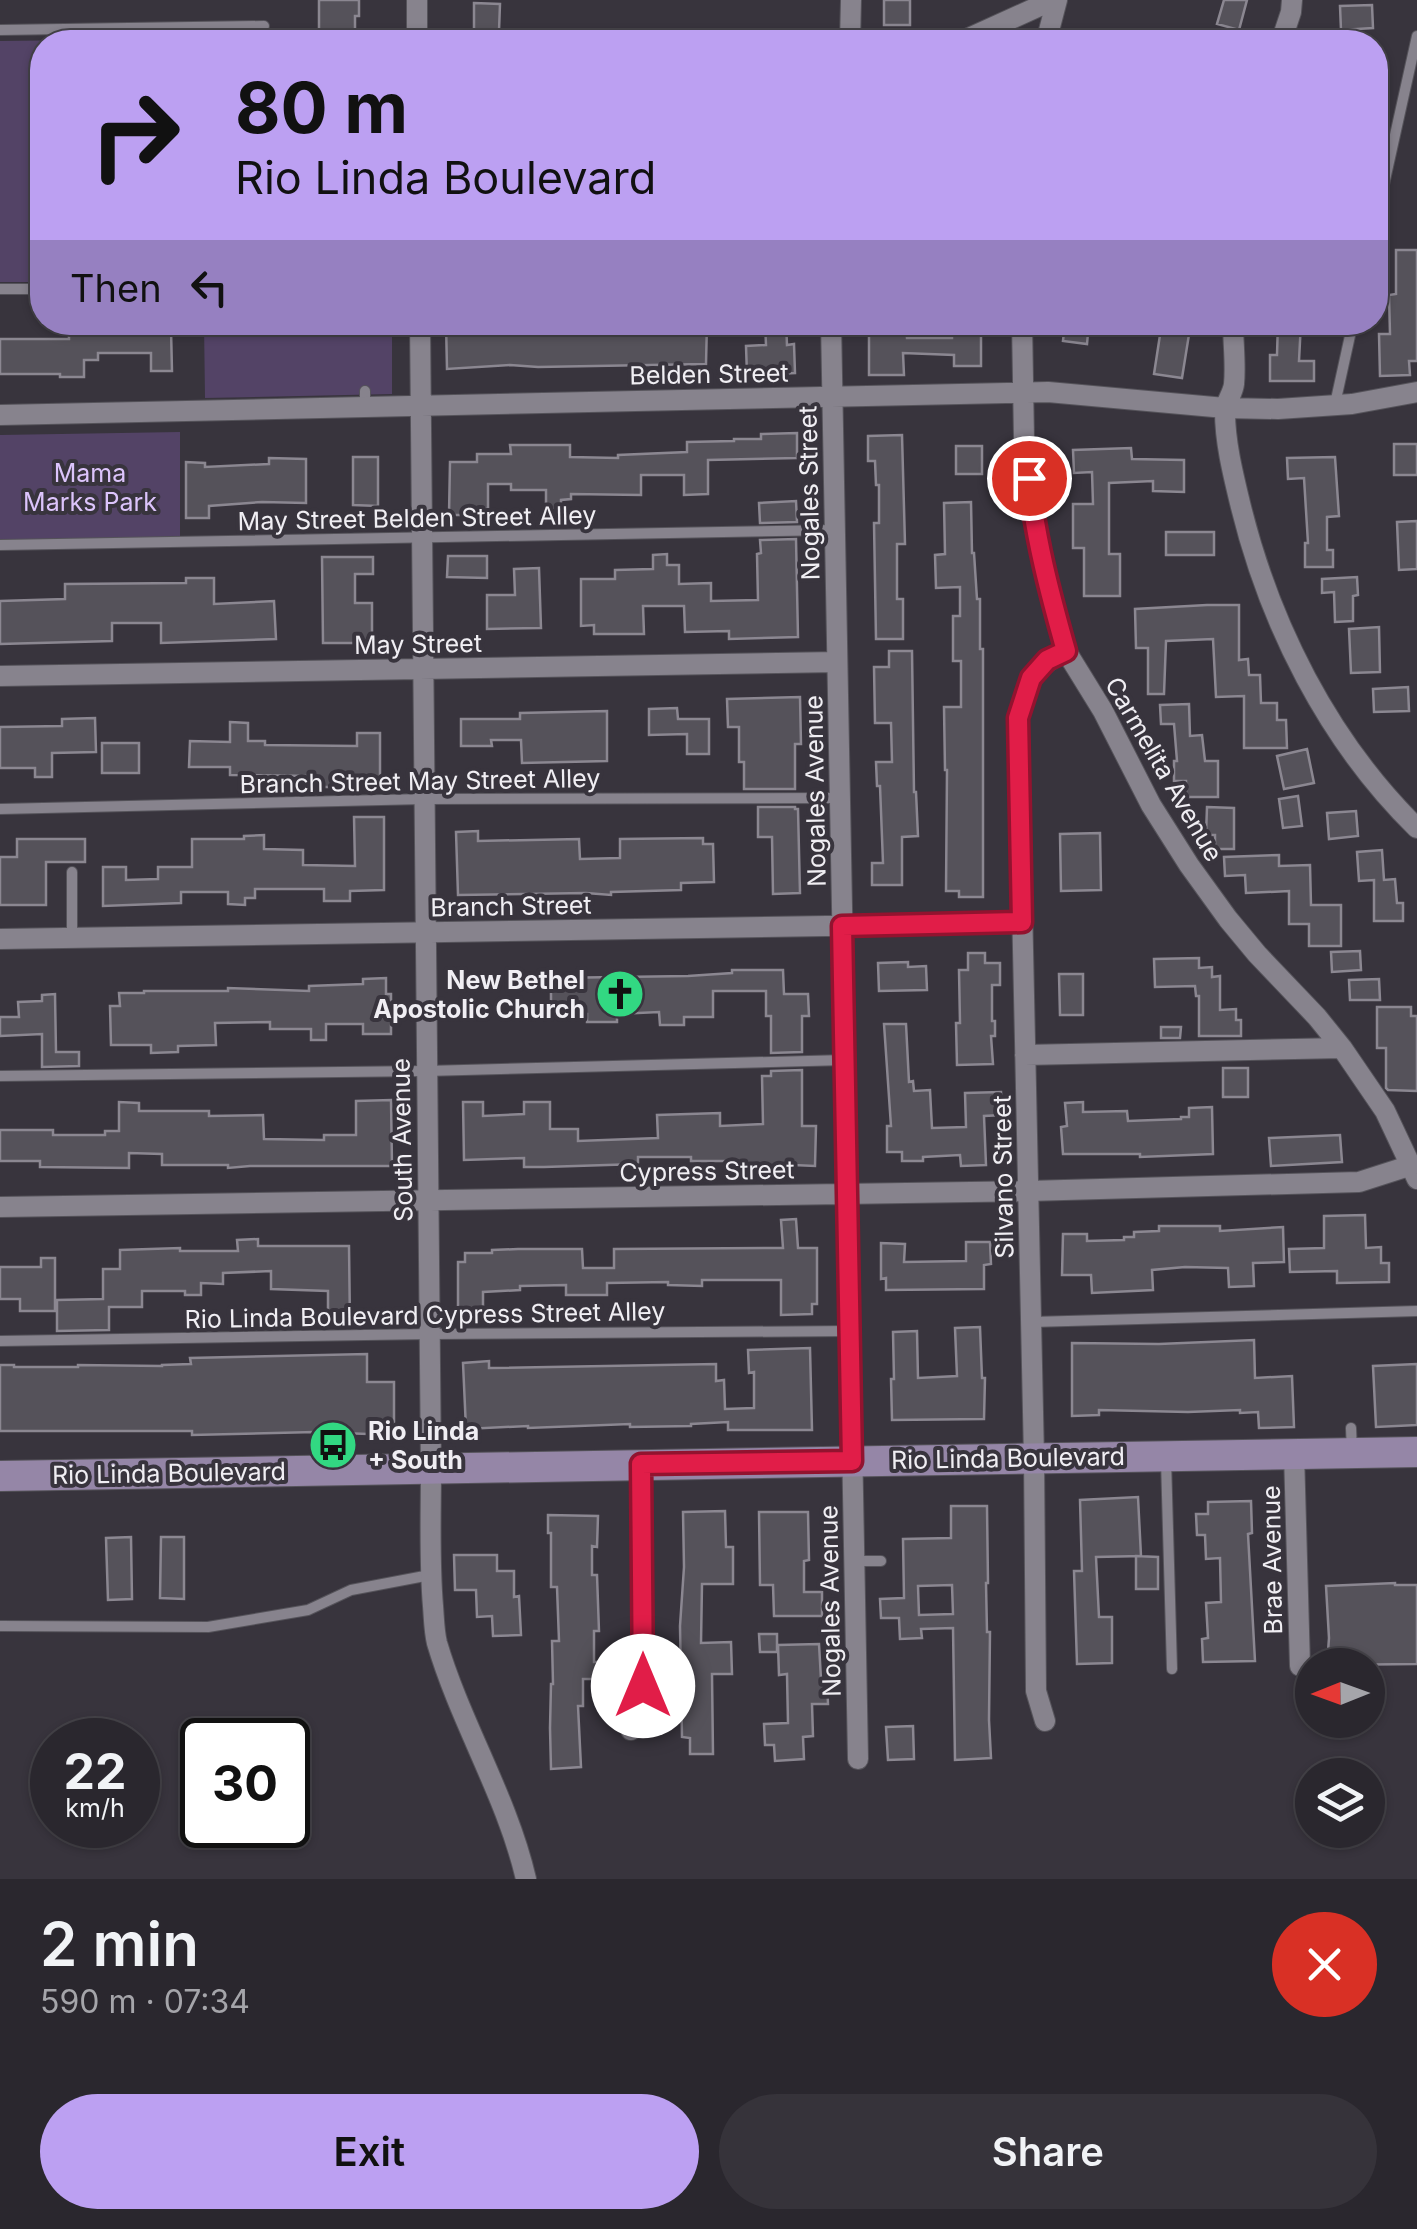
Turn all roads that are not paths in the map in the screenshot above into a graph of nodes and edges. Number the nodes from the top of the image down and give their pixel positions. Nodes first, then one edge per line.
1 (416, 0) edge
2 (850, 0) edge
3 (1055, 0) edge
4 (1292, 0) edge
5 (264, 26) dead end
6 (0, 30) edge
7 (417, 30) edge
8 (850, 30) edge
9 (987, 30) edge
10 (1049, 30) edge
11 (1284, 30) edge
12 (1417, 36) edge
13 (1388, 166) edge
14 (0, 289) edge
15 (30, 289) edge
16 (420, 335) edge
17 (832, 335) edge
18 (1022, 335) edge
19 (1233, 335) edge
20 (1350, 335) edge
21 (1417, 392) edge
22 (1025, 393) junction
23 (833, 396) junction
24 (420, 405) junction
25 (1335, 405) junction
26 (1225, 408) junction
27 (0, 415) edge
28 (835, 530) junction
29 (422, 538) junction
30 (0, 545) edge
31 (1066, 651) junction
32 (837, 662) junction
33 (423, 669) junction
34 (0, 676) edge
35 (841, 798) junction
36 (424, 799) junction
37 (0, 809) edge
38 (1417, 828) edge
39 (72, 872) dead end
40 (1022, 922) junction
41 (842, 926) junction
42 (426, 932) junction
43 (72, 938) junction
44 (0, 940) edge
45 (1342, 1048) junction
46 (1025, 1056) junction
47 (845, 1060) junction
48 (426, 1071) junction
49 (0, 1076) edge
50 (1414, 1172) edge
51 (1028, 1190) junction
52 (848, 1193) junction
53 (428, 1200) junction
54 (0, 1208) edge
55 (1417, 1311) edge
56 (1031, 1322) junction
57 (850, 1331) junction
58 (430, 1334) junction
59 (0, 1341) edge
60 (1417, 1452) edge
61 (1294, 1453) junction
62 (1166, 1456) junction
63 (1034, 1458) junction
64 (852, 1461) junction
65 (641, 1464) junction
66 (431, 1468) junction
67 (0, 1476) edge
68 (854, 1561) junction
69 (881, 1561) dead end
70 (430, 1575) junction
71 (0, 1626) edge
72 (1299, 1648) edge
73 (1172, 1670) dead end
74 (1045, 1721) dead end
75 (631, 1730) dead end
76 (858, 1759) dead end
77 (526, 1879) edge

1 - 7 street
2 - 8 street
3 - 9 street
3 - 10 street
4 - 11 street
5 - 6 lane
12 - 13 lane
14 - 15 lane
16 - 24 street, South Avenue
17 - 23 street, Nogales Street
18 - 22 street, Carmelita Avenue
19 - 26 street
20 - 25 lane
21 - 25 street, Belden Street
22 - 23 street, Belden Street
22 - 26 street, Belden Street
22 - 31 street, Carmelita Avenue
23 - 24 street, Belden Street
23 - 28 street, Nogales Street
24 - 27 street, Belden Street
24 - 29 street, South Avenue
25 - 26 street, Belden Street
26 - 38 street
28 - 29 lane, May Street Belden Street Alley
28 - 32 street, Nogales Street
29 - 30 lane, May Street Belden Street Alley
29 - 33 street, South Avenue
31 - 40 street, Silvano Street
31 - 45 street, Carmelita Avenue
32 - 33 street, May Street
32 - 35 street, Nogales Avenue
33 - 34 street, May Street
33 - 36 street, South Avenue
35 - 36 lane, Branch Street May Street Alley
35 - 41 street, Nogales Avenue
36 - 37 lane, Branch Street May Street Alley
36 - 42 street, South Avenue
39 - 43 lane
40 - 41 street, Branch Street
40 - 46 street, Silvano Street
41 - 42 street, Branch Street
41 - 47 street, Nogales Avenue
42 - 43 street, Branch Street
42 - 48 street, South Avenue
43 - 44 street, Branch Street
45 - 46 street
45 - 50 street, Carmelita Avenue
46 - 51 street, Silvano Street
47 - 48 lane
47 - 52 street, Nogales Avenue
48 - 49 lane
48 - 53 street, South Avenue
50 - 51 street, Cypress Street
51 - 52 street, Cypress Street
51 - 56 street, Silvano Street
52 - 53 street, Cypress Street
52 - 57 street, Nogales Avenue
53 - 54 street, Cypress Street
53 - 58 street, South Avenue
55 - 56 lane
56 - 63 street, Silvano Street
57 - 58 lane, Rio Linda Boulevard Cypress Street Alley
57 - 64 street, Nogales Avenue
58 - 59 lane, Rio Linda Boulevard Cypress Street Alley
58 - 66 street, South Avenue
60 - 61 main road, Rio Linda Boulevard
61 - 62 main road, Rio Linda Boulevard
61 - 72 street, Brae Avenue
62 - 63 main road, Rio Linda Boulevard
62 - 73 lane
63 - 64 main road, Rio Linda Boulevard
63 - 74 street, Silvano Street
64 - 65 main road, Rio Linda Boulevard
64 - 68 street, Nogales Avenue
65 - 66 main road, Rio Linda Boulevard
65 - 75 street
66 - 67 main road, Rio Linda Boulevard
66 - 70 street, South Avenue
68 - 69 lane
68 - 76 street, Nogales Avenue
70 - 71 lane
70 - 77 street, South Avenue

